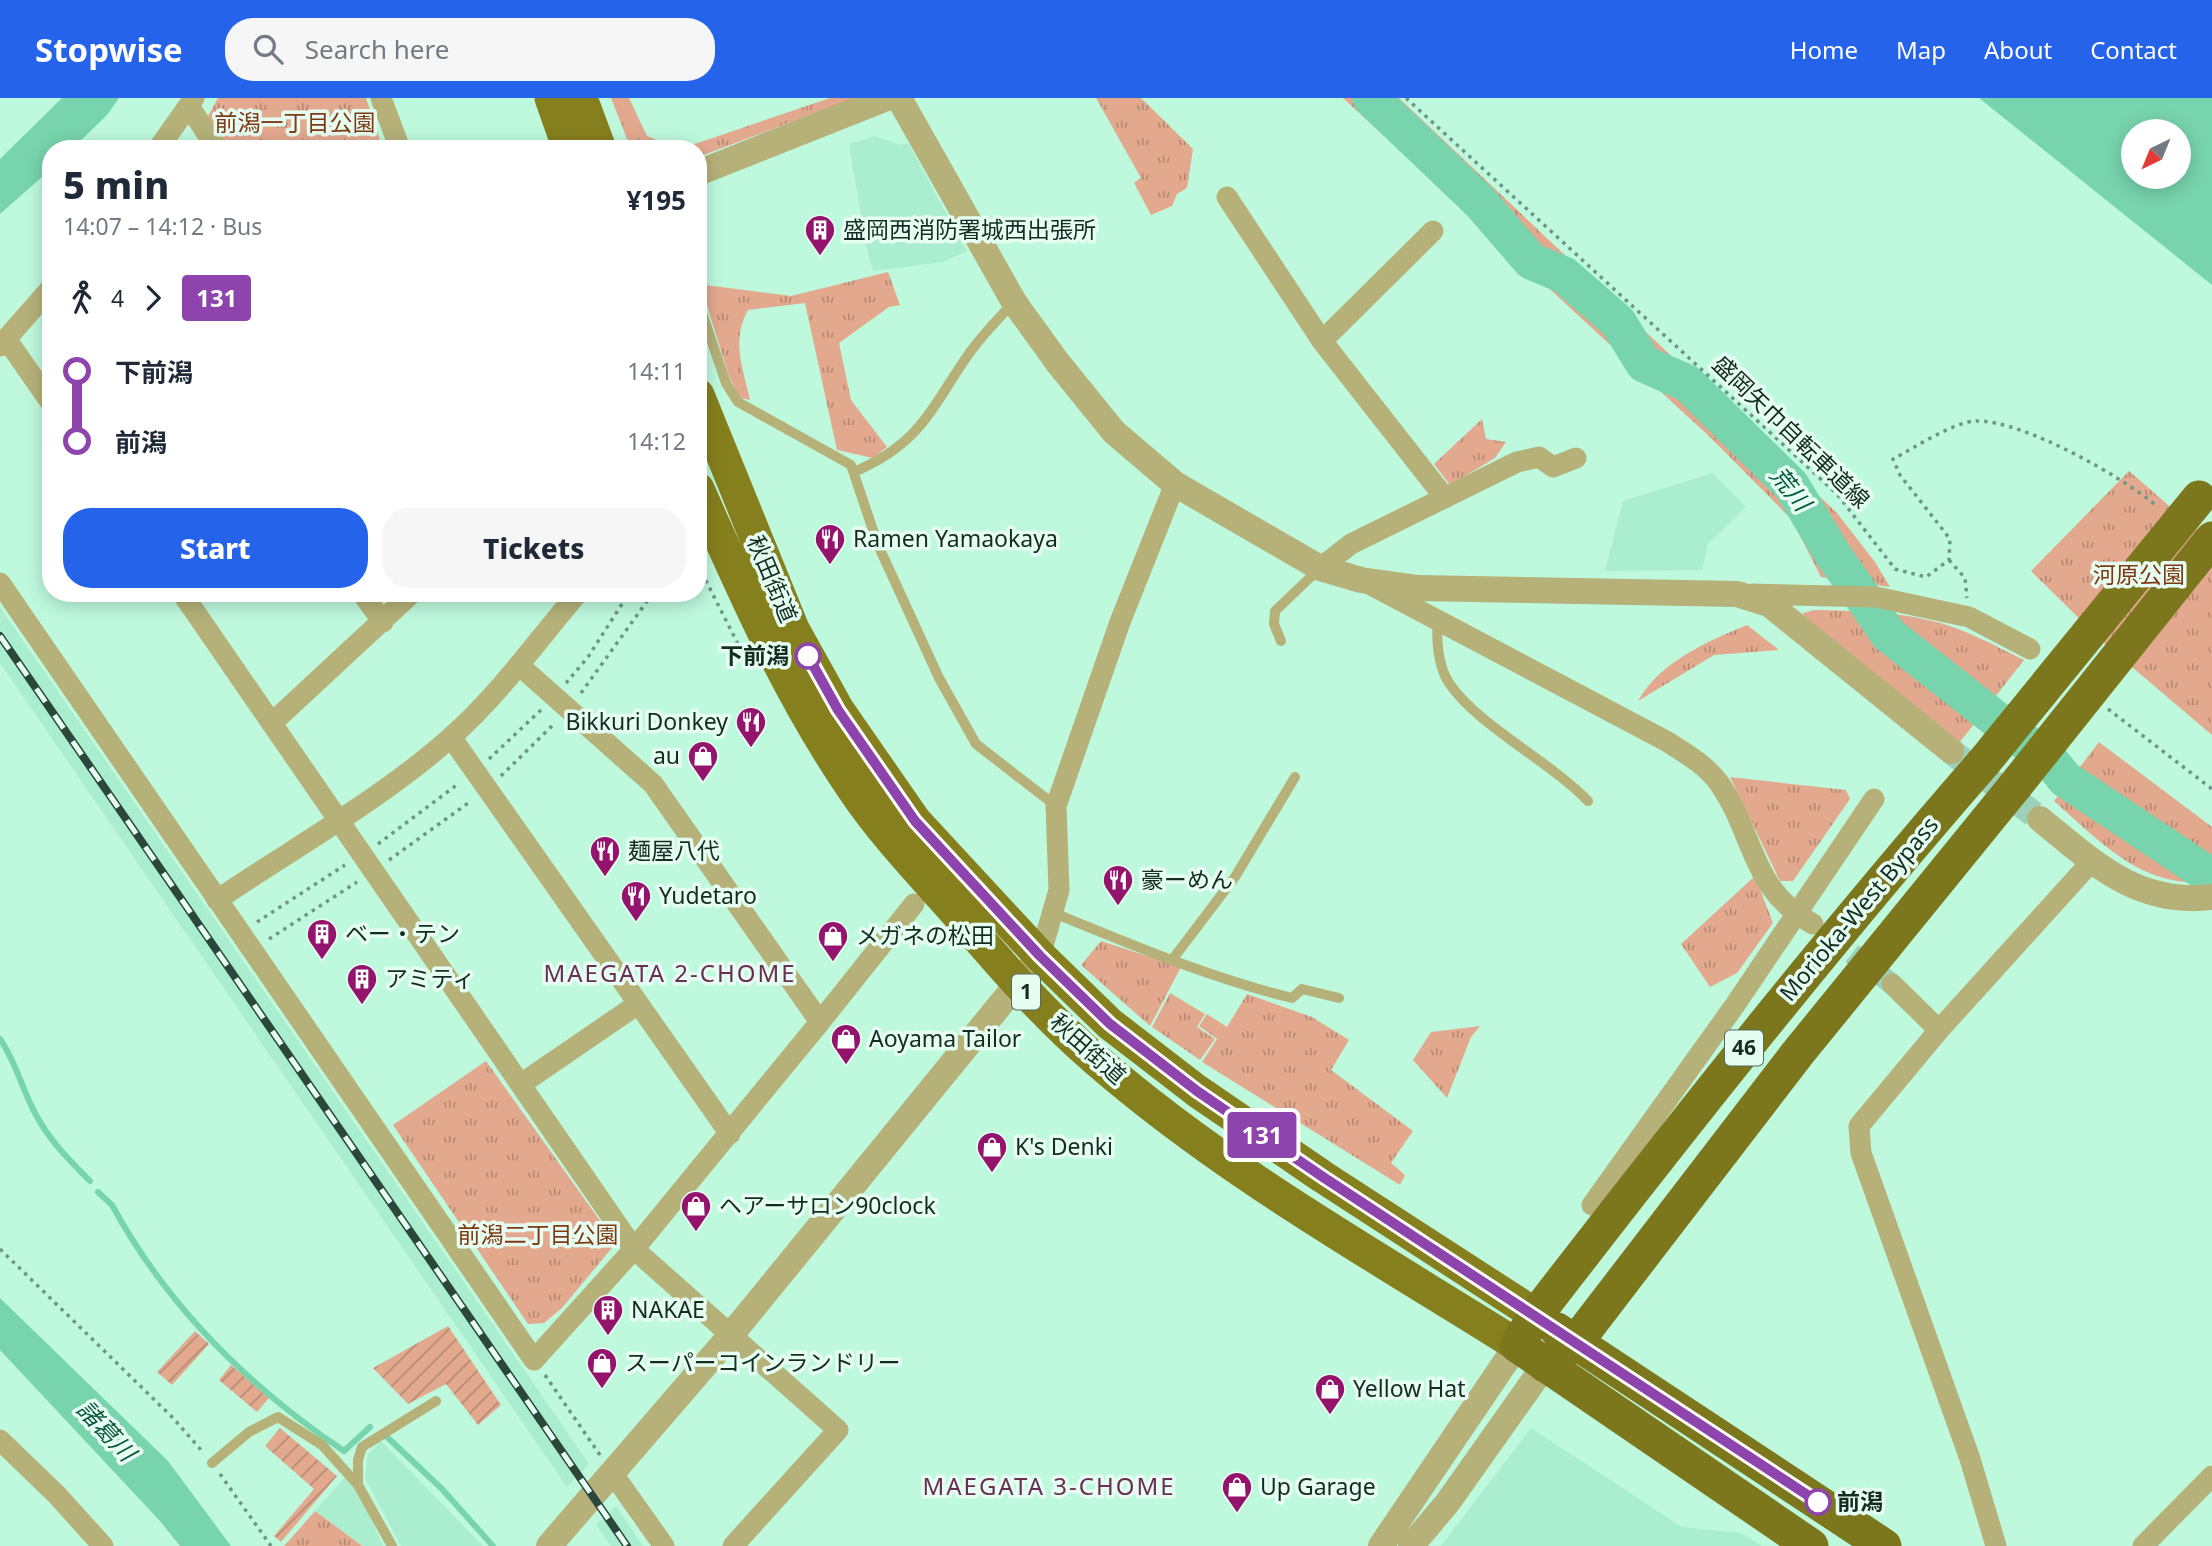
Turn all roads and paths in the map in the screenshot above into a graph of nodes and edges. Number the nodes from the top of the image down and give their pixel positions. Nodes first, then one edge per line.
1 (381, 98) edge
2 (551, 98) edge
3 (581, 98) edge
4 (887, 98) edge
5 (899, 98) edge
6 (1406, 98) edge
7 (192, 102) edge
8 (165, 140) edge
9 (212, 140) edge
10 (397, 140) edge
11 (566, 140) edge
12 (597, 140) edge
13 (707, 169) edge
14 (1227, 197) dead end
15 (1433, 231) dead end
16 (42, 299) edge
17 (1014, 302) junction
18 (707, 327) edge
19 (1322, 341) junction
20 (4, 343) edge
21 (42, 391) edge
22 (707, 418) edge
23 (1576, 458) dead end
24 (854, 472) junction
25 (2212, 480) edge
26 (1175, 484) junction
27 (1445, 498) junction
28 (707, 509) edge
29 (2159, 509) dead end
30 (2212, 539) edge
31 (1949, 560) junction
32 (1320, 568) junction
33 (1361, 580) junction
34 (0, 583) edge
35 (1737, 594) junction
36 (188, 602) edge
37 (369, 602) edge
38 (403, 602) edge
39 (562, 602) edge
40 (1969, 617) junction
41 (1438, 621) junction
42 (383, 622) junction
43 (1281, 641) dead end
44 (2030, 649) dead end
45 (520, 666) junction
46 (2105, 707) dead end
47 (272, 723) junction
48 (451, 737) junction
49 (1951, 751) tunnel mouth
50 (1295, 777) dead end
51 (2212, 789) edge
52 (1874, 799) dead end
53 (1588, 801) dead end
54 (1056, 806) junction
55 (339, 818) junction
56 (2040, 819) tunnel mouth
57 (2092, 861) junction
58 (2205, 898) edge
59 (217, 900) junction
60 (914, 904) dead end
61 (1054, 913) junction
62 (1805, 920) junction
63 (1040, 956) junction
64 (1172, 960) junction
65 (1017, 983) junction
66 (1892, 984) tunnel mouth
67 (1339, 998) dead end
68 (638, 1003) junction
69 (820, 1022) junction
70 (1939, 1030) junction
71 (521, 1084) junction
72 (730, 1135) junction
73 (1592, 1205) dead end
74 (0, 1249) edge
75 (634, 1249) junction
76 (1536, 1315) junction
77 (731, 1335) junction
78 (1576, 1342) junction
79 (1517, 1345) junction
80 (534, 1360) junction
81 (1545, 1365) junction
82 (436, 1401) dead end
83 (0, 1440) edge
84 (212, 1463) junction
85 (613, 1474) junction
86 (2212, 1476) edge
87 (358, 1485) junction
88 (103, 1546) edge
89 (271, 1546) edge
90 (392, 1546) edge
91 (549, 1546) edge
92 (664, 1546) edge
93 (733, 1546) edge
94 (1381, 1546) edge
95 (1411, 1546) edge
96 (1811, 1546) edge
97 (1884, 1546) edge
98 (1996, 1546) edge
99 (2143, 1546) edge

1 - 10 street
2 - 11 main road
3 - 12 main road
4 - 13 street
5 - 17 street
6 - 31 path, 盛岡矢巾自転車道線
7 - 8 street
7 - 9 street
14 - 19 street
15 - 19 street
16 - 20 street
17 - 24 lane
17 - 26 street
18 - 24 lane
19 - 27 street
20 - 21 street
22 - 63 main road, 秋田街道 / 1
23 - 27 street
24 - 54 lane
25 - 76 highway, Morioka-West Bypass / 46, bridge
26 - 32 street
26 - 54 street
27 - 32 street
28 - 65 main road, 秋田街道 / 1
29 - 31 path, 盛岡矢巾自転車道線
30 - 78 highway, Morioka-West Bypass / 46, bridge
31 - 40 path
32 - 33 street
32 - 43 lane
33 - 35 street
33 - 41 street
34 - 59 street
35 - 40 street
35 - 49 street
36 - 47 street
37 - 42 street
38 - 42 street
39 - 45 street
40 - 44 street
41 - 53 lane
41 - 62 street
42 - 47 street
45 - 48 street
45 - 69 street
46 - 51 path
47 - 55 street
48 - 55 street
48 - 68 street
50 - 64 lane
52 - 62 street
54 - 61 street
55 - 59 street
55 - 71 street
56 - 57 street
57 - 58 street
57 - 70 street
59 - 80 street
60 - 69 street
61 - 63 street
61 - 64 lane
62 - 73 street
63 - 65 street
63 - 76 main road, 秋田街道 / 1
64 - 67 lane
65 - 77 street
65 - 79 main road, 秋田街道 / 1
66 - 70 street
68 - 71 street
68 - 72 street
69 - 72 street
70 - 98 street
71 - 75 street
72 - 75 street
74 - 84 path
75 - 77 street
75 - 80 street
76 - 78 highway
76 - 79 highway, Morioka-West Bypass / 46
77 - 85 street
77 - 93 street
78 - 81 highway, Morioka-West Bypass / 46
78 - 97 highway
79 - 81 highway
79 - 94 street
80 - 85 path
81 - 95 street
81 - 96 highway
82 - 87 lane
83 - 88 street
84 - 87 lane
84 - 89 path
85 - 91 street
85 - 92 street
86 - 99 street
87 - 90 lane

